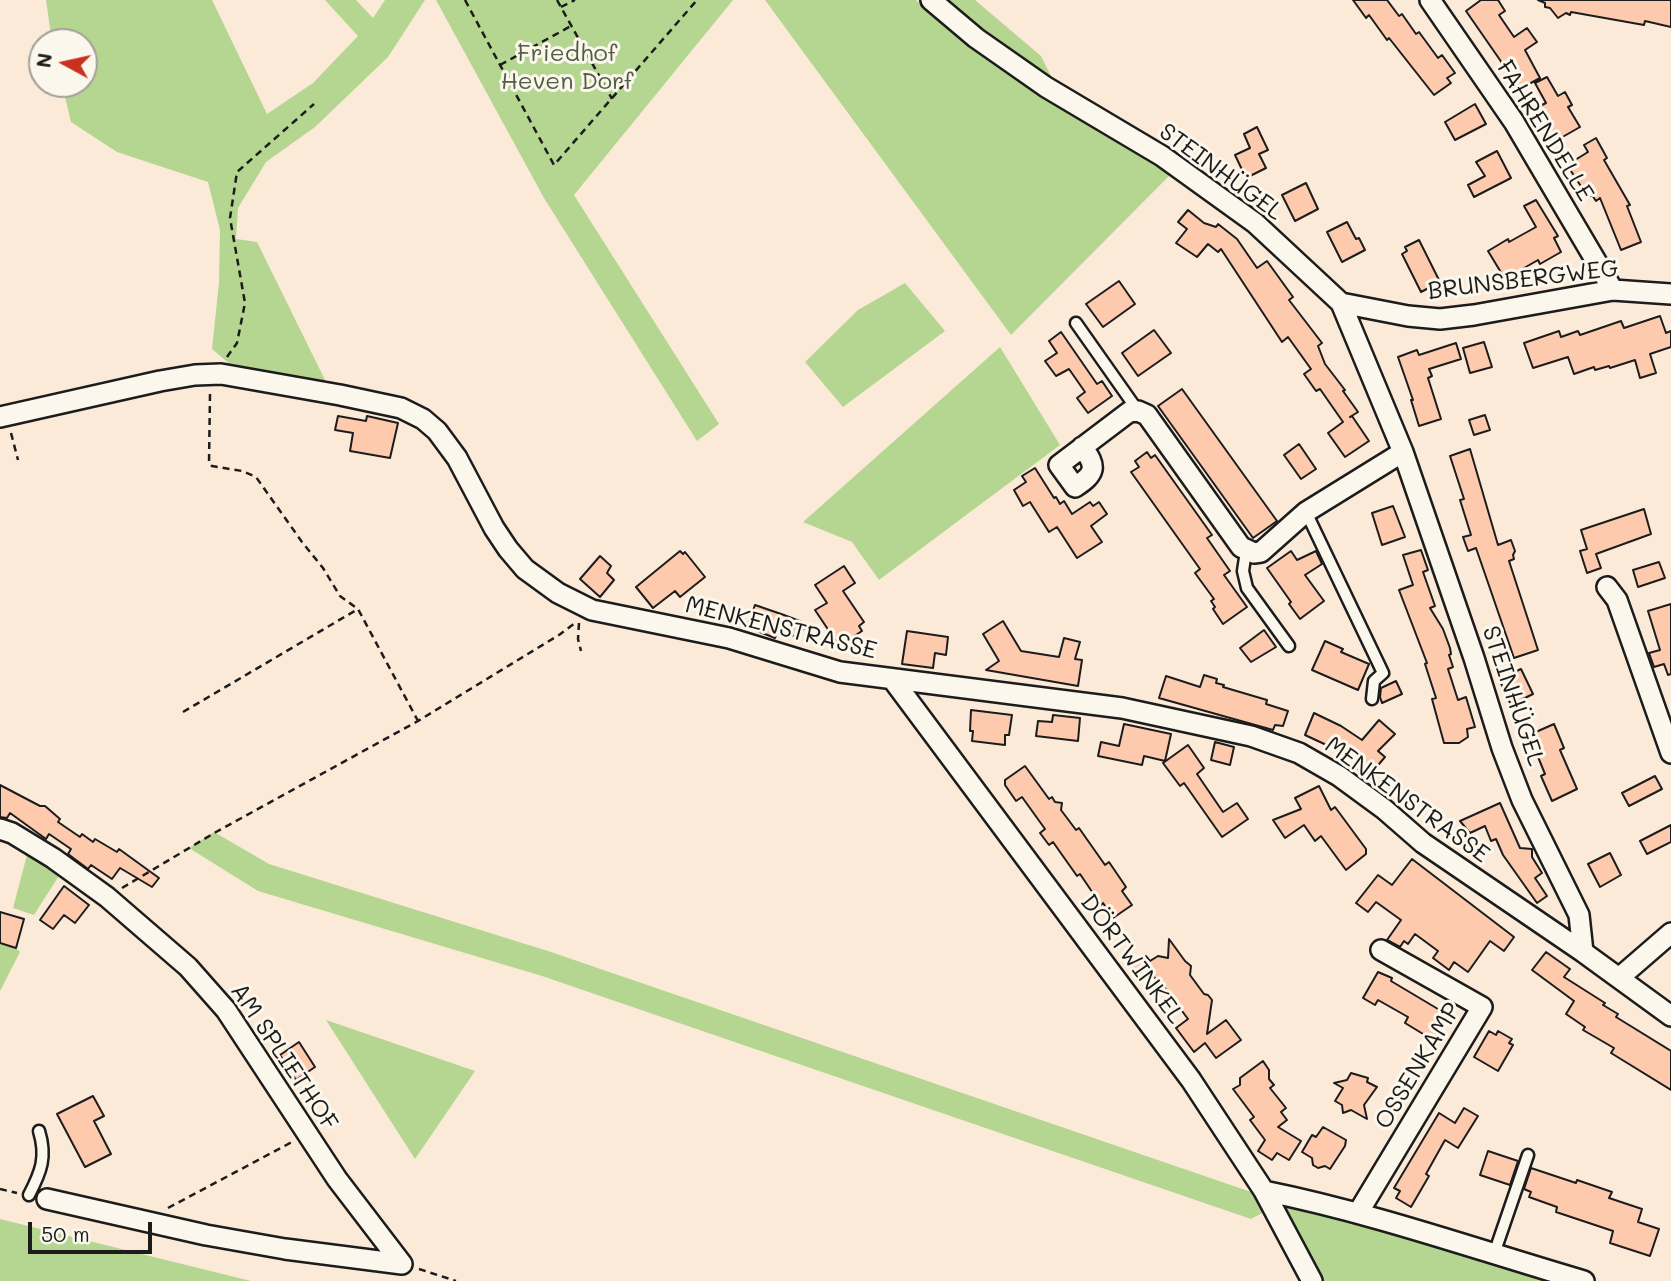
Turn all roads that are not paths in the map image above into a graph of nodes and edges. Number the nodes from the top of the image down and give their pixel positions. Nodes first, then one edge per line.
1 (931, 0) edge
2 (1430, 0) edge
3 (1613, 290) junction
4 (1671, 294) edge
5 (1341, 303) junction
6 (1076, 323) dead end
7 (1138, 411) junction
8 (3, 417) edge
9 (1083, 447) dead end
10 (1403, 452) junction
11 (1306, 512) junction
12 (1246, 551) junction
13 (1607, 587) dead end
14 (1289, 646) dead end
15 (893, 680) junction
16 (1372, 699) dead end
17 (1671, 753) edge
18 (0, 829) edge
19 (1671, 933) edge
20 (1381, 950) dead end
21 (1583, 952) junction
22 (1619, 978) junction
23 (1671, 1016) edge
24 (39, 1131) dead end
25 (1528, 1155) dead end
26 (1264, 1191) junction
27 (38, 1197) joint
28 (1358, 1213) junction
29 (1494, 1254) junction
30 (1312, 1281) edge
31 (1584, 1281) edge

1 - 5 street, STEINHÜGEL
2 - 3 street, FAHRENDELLE
3 - 4 street, BRUNSBERGWEG
3 - 5 street, BRUNSBERGWEG
5 - 10 street, STEINHÜGEL
6 - 7 lane
7 - 9 street
7 - 12 street
8 - 15 street, MENKENSTRASSE
10 - 11 street
10 - 21 street, STEINHÜGEL
11 - 12 street
11 - 16 lane
12 - 14 lane
13 - 17 street
15 - 21 street, MENKENSTRASSE
15 - 26 street, DÖRTWINKEL
18 - 27 street, AM SPLIETHOF
19 - 22 street
20 - 28 street, OSSENKAMP
21 - 22 street, MENKENSTRASSE
22 - 23 street, MENKENSTRASSE
24 - 27 lane
25 - 29 lane
26 - 28 street
26 - 30 street, DÖRTWINKEL
28 - 29 street
29 - 31 street

